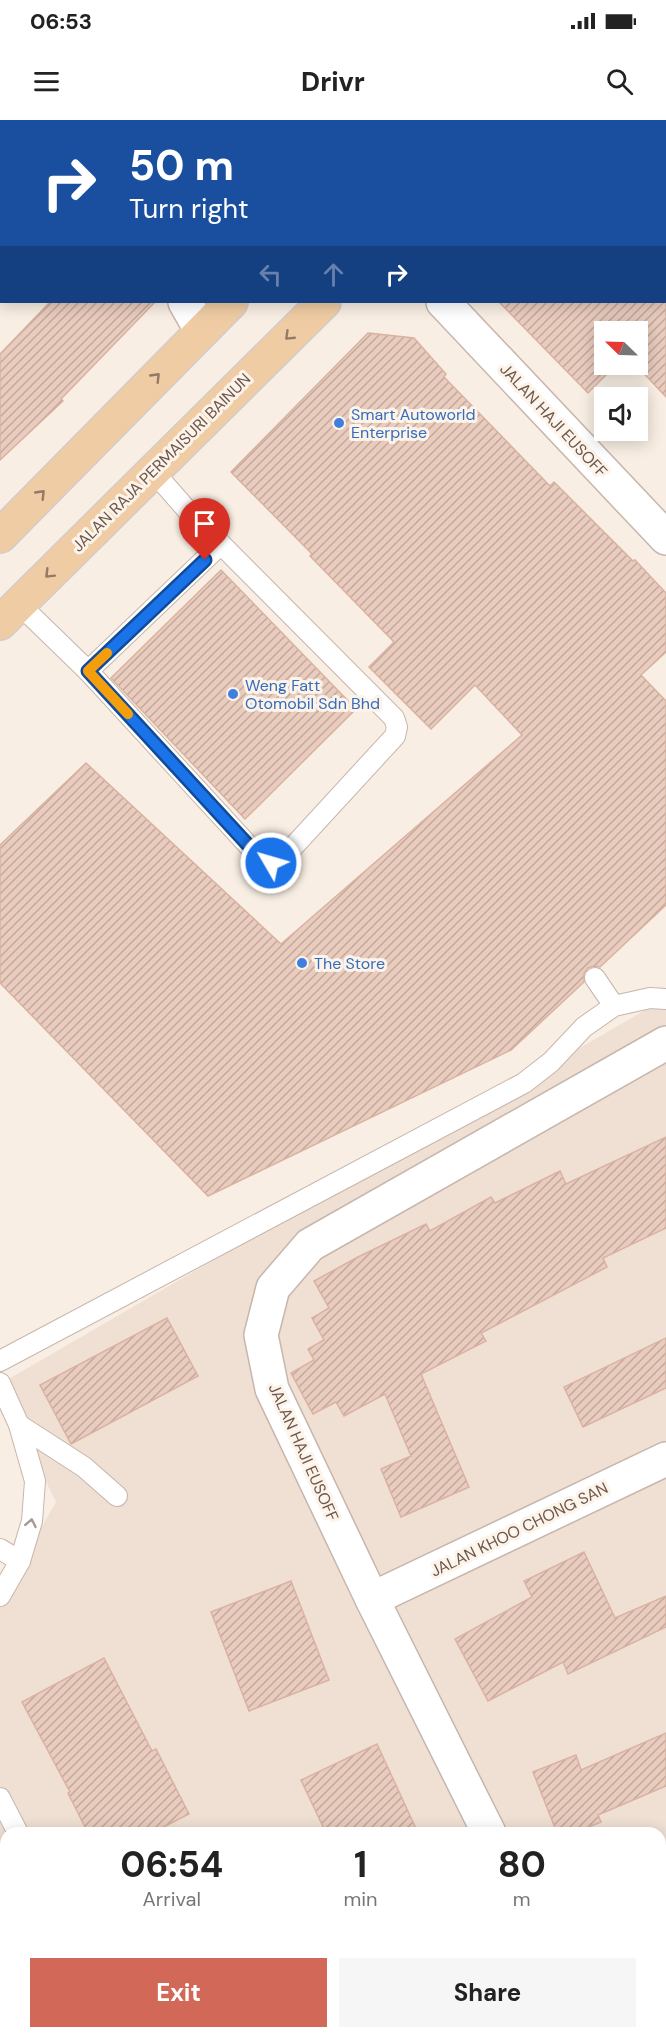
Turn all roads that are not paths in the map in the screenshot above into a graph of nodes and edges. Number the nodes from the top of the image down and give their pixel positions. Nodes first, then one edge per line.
1 (188, 303) edge
2 (323, 303) edge
3 (444, 303) edge
4 (221, 313) edge
5 (153, 470) junction
6 (5, 520) edge
7 (666, 538) edge
8 (221, 543) junction
9 (9, 613) edge
10 (88, 671) junction
11 (595, 978) dead end
12 (666, 999) edge
13 (614, 1006) junction
14 (666, 1043) edge
15 (0, 1361) edge
16 (0, 1383) edge
17 (19, 1425) junction
18 (666, 1459) edge
19 (117, 1496) dead end
20 (0, 1549) edge
21 (20, 1561) junction
22 (0, 1596) edge
23 (372, 1599) junction
24 (0, 1798) edge
25 (15, 1827) edge
26 (486, 1827) edge

1 - 4 street
2 -> 5 main road, JALAN RAJA PERMAISURI BAINUN
3 - 7 street, JALAN HAJI EUSOFF
6 -> 4 main road
5 - 8 lane
5 -> 9 main road, JALAN RAJA PERMAISURI BAINUN
8 - 10 lane
8 - 10 lane
9 - 10 lane
11 - 13 lane
12 - 13 lane
13 - 15 lane
14 - 23 street, JALAN HAJI EUSOFF
16 - 17 lane
17 - 19 lane
21 -> 17 lane
18 - 23 street, JALAN KHOO CHONG SAN
20 - 21 lane
21 - 22 lane
23 - 26 street, JALAN HAJI EUSOFF
24 - 25 lane

